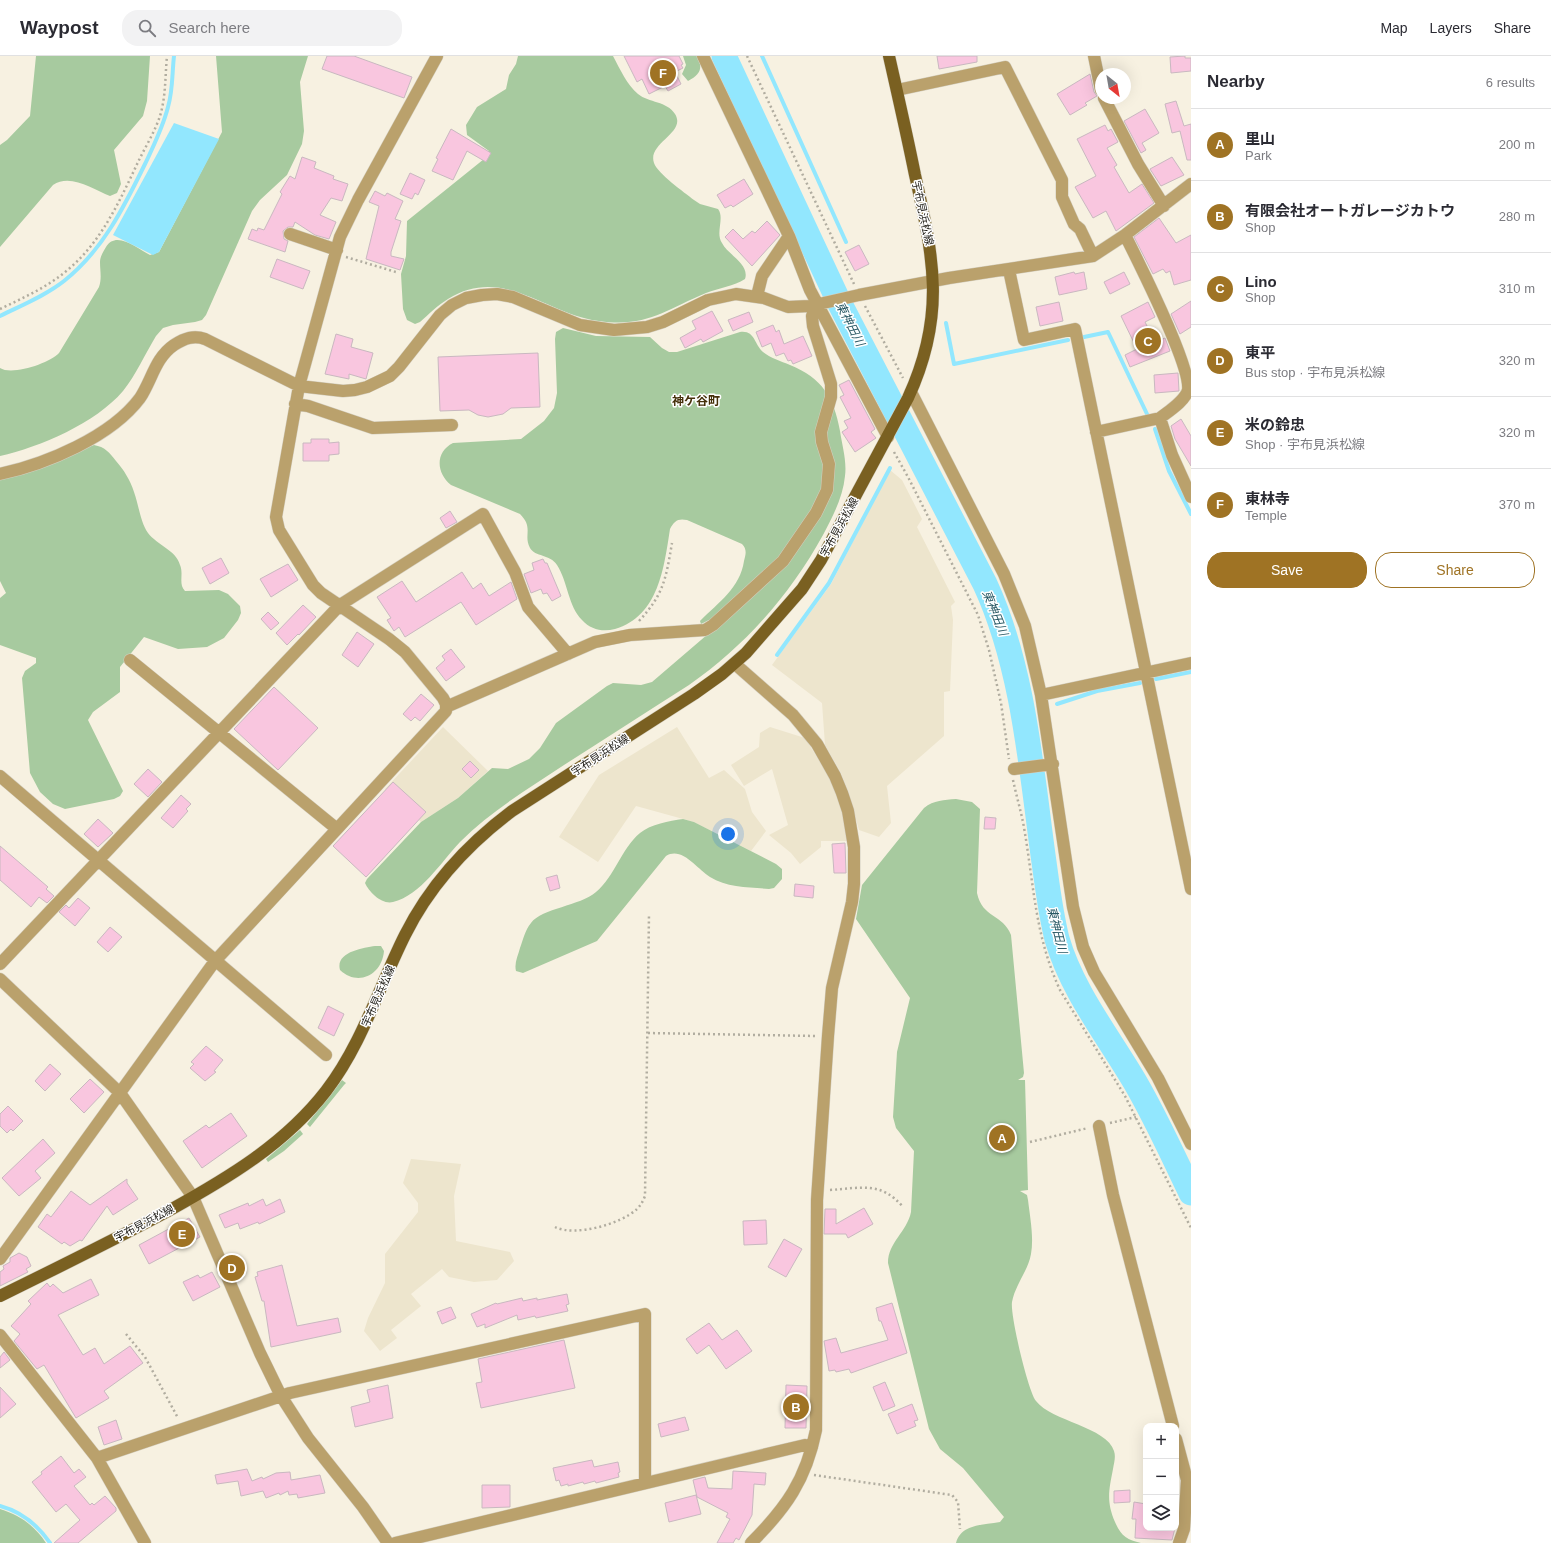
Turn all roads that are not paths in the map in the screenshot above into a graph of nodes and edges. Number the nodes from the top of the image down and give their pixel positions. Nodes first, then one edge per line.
1 (437, 56) edge
2 (703, 56) edge
3 (889, 56) edge
4 (1094, 56) edge
5 (1096, 68) edge
6 (897, 90) junction
7 (1107, 104) edge
8 (1191, 184) edge
9 (1176, 197) junction
10 (1191, 197) edge
11 (1164, 206) junction
12 (290, 234) dead end
13 (1124, 235) junction
14 (789, 236) junction
15 (336, 252) junction
16 (1093, 256) junction
17 (1009, 270) junction
18 (934, 281) junction
19 (757, 296) junction
20 (820, 304) junction
21 (299, 386) junction
22 (910, 395) junction
23 (295, 404) junction
24 (1160, 418) junction
25 (452, 425) dead end
26 (1096, 432) junction
27 (888, 437) junction
28 (0, 474) edge
29 (1191, 497) edge
30 (340, 606) junction
31 (568, 654) junction
32 (130, 660) dead end
33 (1191, 663) edge
34 (734, 664) junction
35 (1146, 673) junction
36 (1041, 695) junction
37 (446, 707) junction
38 (219, 733) junction
39 (1051, 764) junction
40 (1012, 770) road end
41 (0, 776) edge
42 (337, 829) junction
43 (98, 860) junction
44 (1191, 889) edge
45 (216, 960) junction
46 (0, 964) edge
47 (0, 979) edge
48 (326, 1055) dead end
49 (120, 1093) junction
50 (1099, 1126) road end
51 (1191, 1144) edge
52 (193, 1197) junction
53 (0, 1259) edge
54 (0, 1296) edge
55 (0, 1335) edge
56 (281, 1396) junction
57 (1172, 1423) edge
58 (812, 1447) junction
59 (1179, 1448) edge
60 (97, 1458) junction
61 (1189, 1480) edge
62 (645, 1483) junction
63 (145, 1543) edge
64 (388, 1543) edge
65 (395, 1543) edge
66 (751, 1543) edge
67 (1179, 1543) edge

1 - 15 street
2 - 14 street
3 - 6 main road, 宇布見浜松線
4 - 5 street
6 - 16 street
6 - 18 main road, 宇布見浜松線
7 - 11 street
8 - 9 street
9 - 10 street
9 - 11 street
11 - 13 street
12 - 15 street
13 - 16 street
13 - 24 street
14 - 19 street
14 - 20 street
15 - 21 street
16 - 17 street
17 - 18 street
17 - 26 street
18 - 20 street
18 - 22 main road, 宇布見浜松線
19 - 20 street
19 - 21 street
20 - 27 street
20 - 31 street
21 - 23 street
21 - 28 street
22 - 27 main road, 宇布見浜松線
22 - 36 street
23 - 25 street
23 - 30 street
24 - 26 street
24 - 29 street
26 - 35 street
27 - 34 main road, 宇布見浜松線
30 - 31 street
30 - 37 street
30 - 38 street
31 - 37 street
32 - 38 street
33 - 35 street
34 - 52 main road, 宇布見浜松線
34 - 58 street
35 - 36 street
35 - 44 street
36 - 39 street
37 - 42 street
38 - 42 street
38 - 43 street
39 - 40 street
39 - 51 street
41 - 43 street
42 - 45 street
43 - 45 street
43 - 46 street
45 - 48 street
45 - 49 street
47 - 49 street
49 - 52 street
49 - 53 street
50 - 57 street
52 - 54 main road, 宇布見浜松線
52 - 56 street
55 - 60 street
56 - 60 street
56 - 62 street
56 - 64 street
58 - 62 street
58 - 66 street
59 - 61 street
60 - 63 street
61 - 67 street
62 - 65 street

